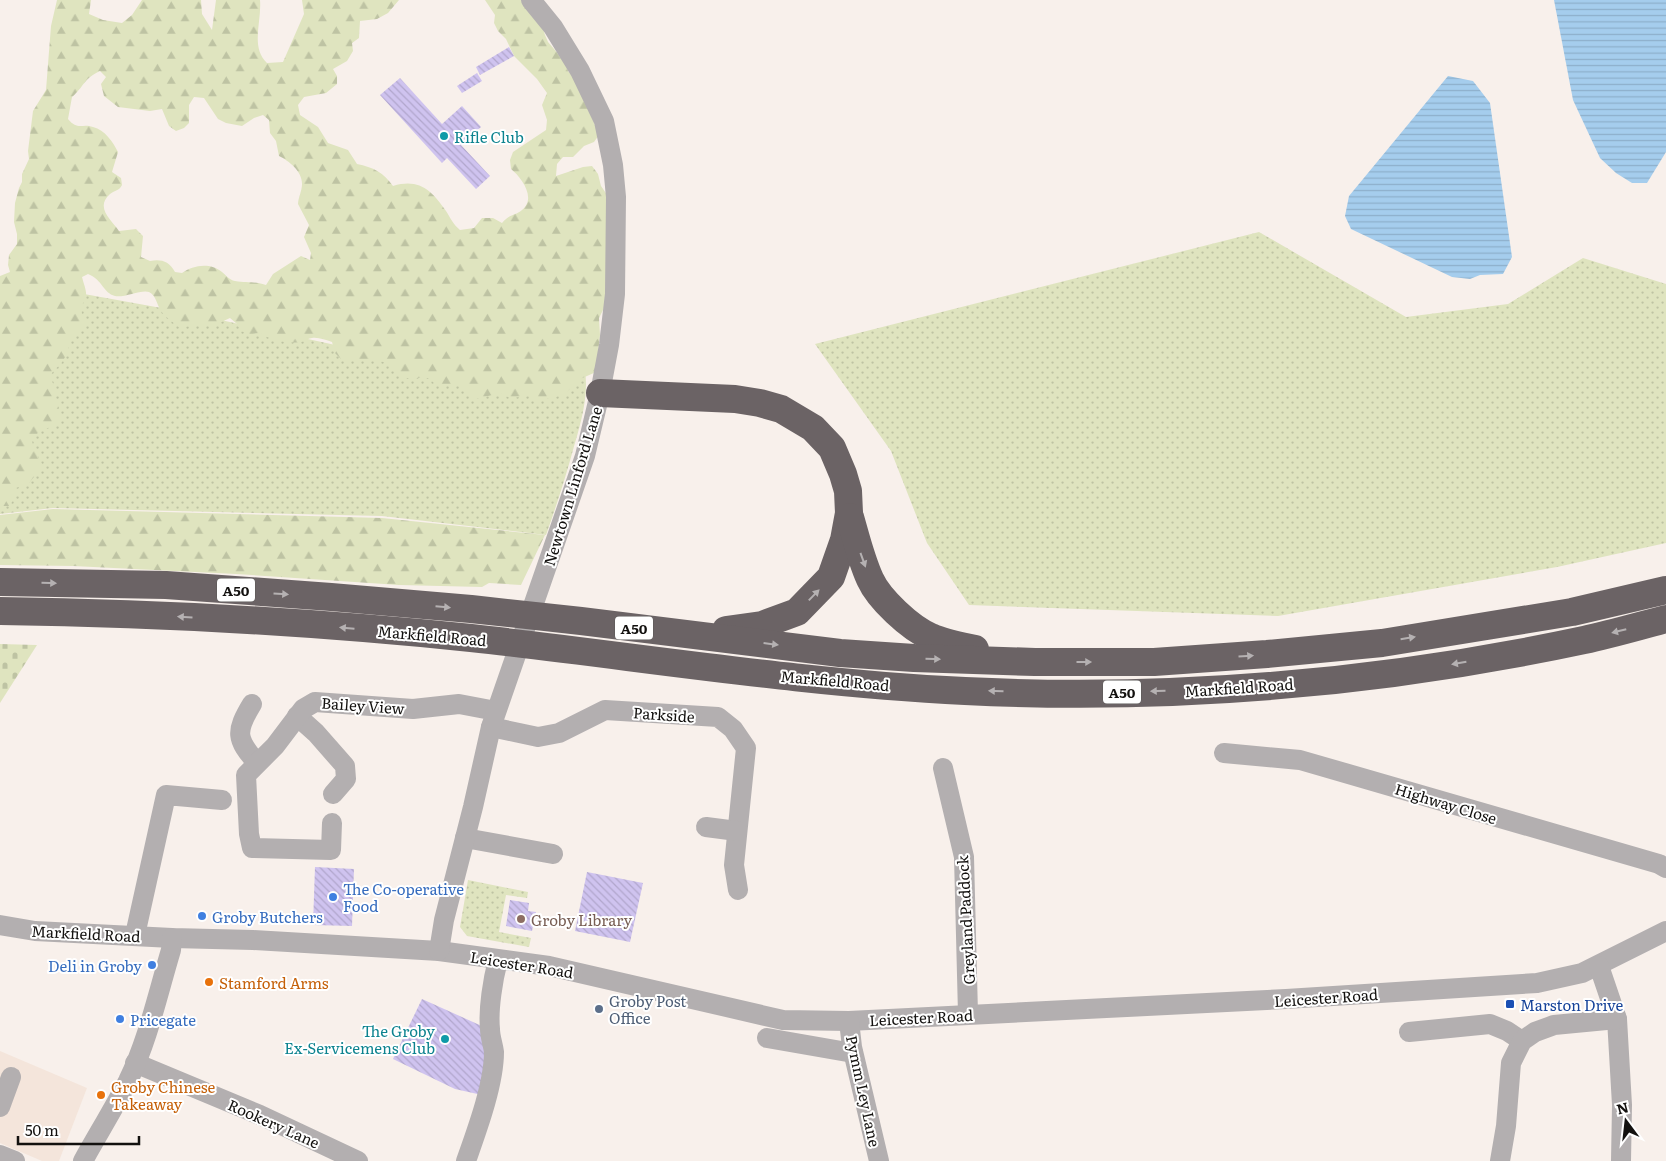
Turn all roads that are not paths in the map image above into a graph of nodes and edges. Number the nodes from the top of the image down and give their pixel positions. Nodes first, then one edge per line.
1 (530, 0) edge
2 (600, 393) junction
3 (849, 513) junction
4 (0, 582) edge
5 (1666, 590) edge
6 (0, 611) edge
7 (1666, 619) edge
8 (688, 634) junction
9 (1035, 662) junction
10 (252, 704) dead end
11 (297, 716) junction
12 (493, 719) junction
13 (1224, 753) dead end
14 (943, 768) dead end
15 (251, 769) junction
16 (333, 794) dead end
17 (962, 795) dead end
18 (222, 800) dead end
19 (332, 823) dead end
20 (706, 827) dead end
21 (737, 831) junction
22 (464, 838) junction
23 (553, 854) dead end
24 (1666, 868) edge
25 (738, 890) dead end
26 (0, 925) edge
27 (1666, 931) edge
28 (135, 935) junction
29 (172, 938) junction
30 (439, 951) junction
31 (498, 960) junction
32 (1599, 966) junction
33 (974, 1014) junction
34 (1617, 1019) junction
35 (849, 1021) junction
36 (1409, 1032) dead end
37 (1515, 1036) junction
38 (767, 1038) dead end
39 (853, 1053) junction
40 (135, 1063) junction
41 (11, 1077) dead end
42 (0, 1107) edge
43 (0, 1155) edge
44 (15, 1161) edge
45 (83, 1161) edge
46 (358, 1161) edge
47 (466, 1161) edge
48 (879, 1161) edge
49 (1500, 1161) edge
50 (1621, 1161) edge

1 - 2 street, Newtown Linford Lane
2 - 3 highway
2 - 12 street, Newtown Linford Lane
8 -> 3 highway
3 -> 9 highway
4 -> 8 highway, Markfield Road / A50
9 -> 5 highway, Markfield Road / A50
7 -> 6 highway, Markfield Road / A50
8 -> 9 highway, Markfield Road / A50
10 - 15 street
11 - 12 street, Bailey View
11 - 15 street, Bailey View
11 - 16 street
12 - 21 street, Parkside
12 - 22 street, Newtown Linford Lane
13 - 24 street, Highway Close
14 - 33 street, Greyland Paddock
15 - 19 street
17 - 33 street
18 - 28 street
20 - 21 street
21 - 25 street, Parkside
22 - 23 street
22 - 30 street, Newtown Linford Lane
26 - 28 street, Markfield Road
27 - 32 street, Leicester Road
28 - 29 street, Markfield Road
29 - 30 street, Leicester Road
29 - 40 street
30 - 31 street, Leicester Road
31 - 35 street, Leicester Road
31 - 47 street
32 - 33 street, Leicester Road
32 - 34 street
33 - 35 street, Leicester Road
34 - 37 street
34 - 50 street
35 - 39 street, Pymm Ley Lane
36 - 37 street
37 - 49 street
38 - 39 street
39 - 48 street, Pymm Ley Lane
40 - 45 street
40 - 46 street, Rookery Lane
41 - 42 street
43 - 44 street

